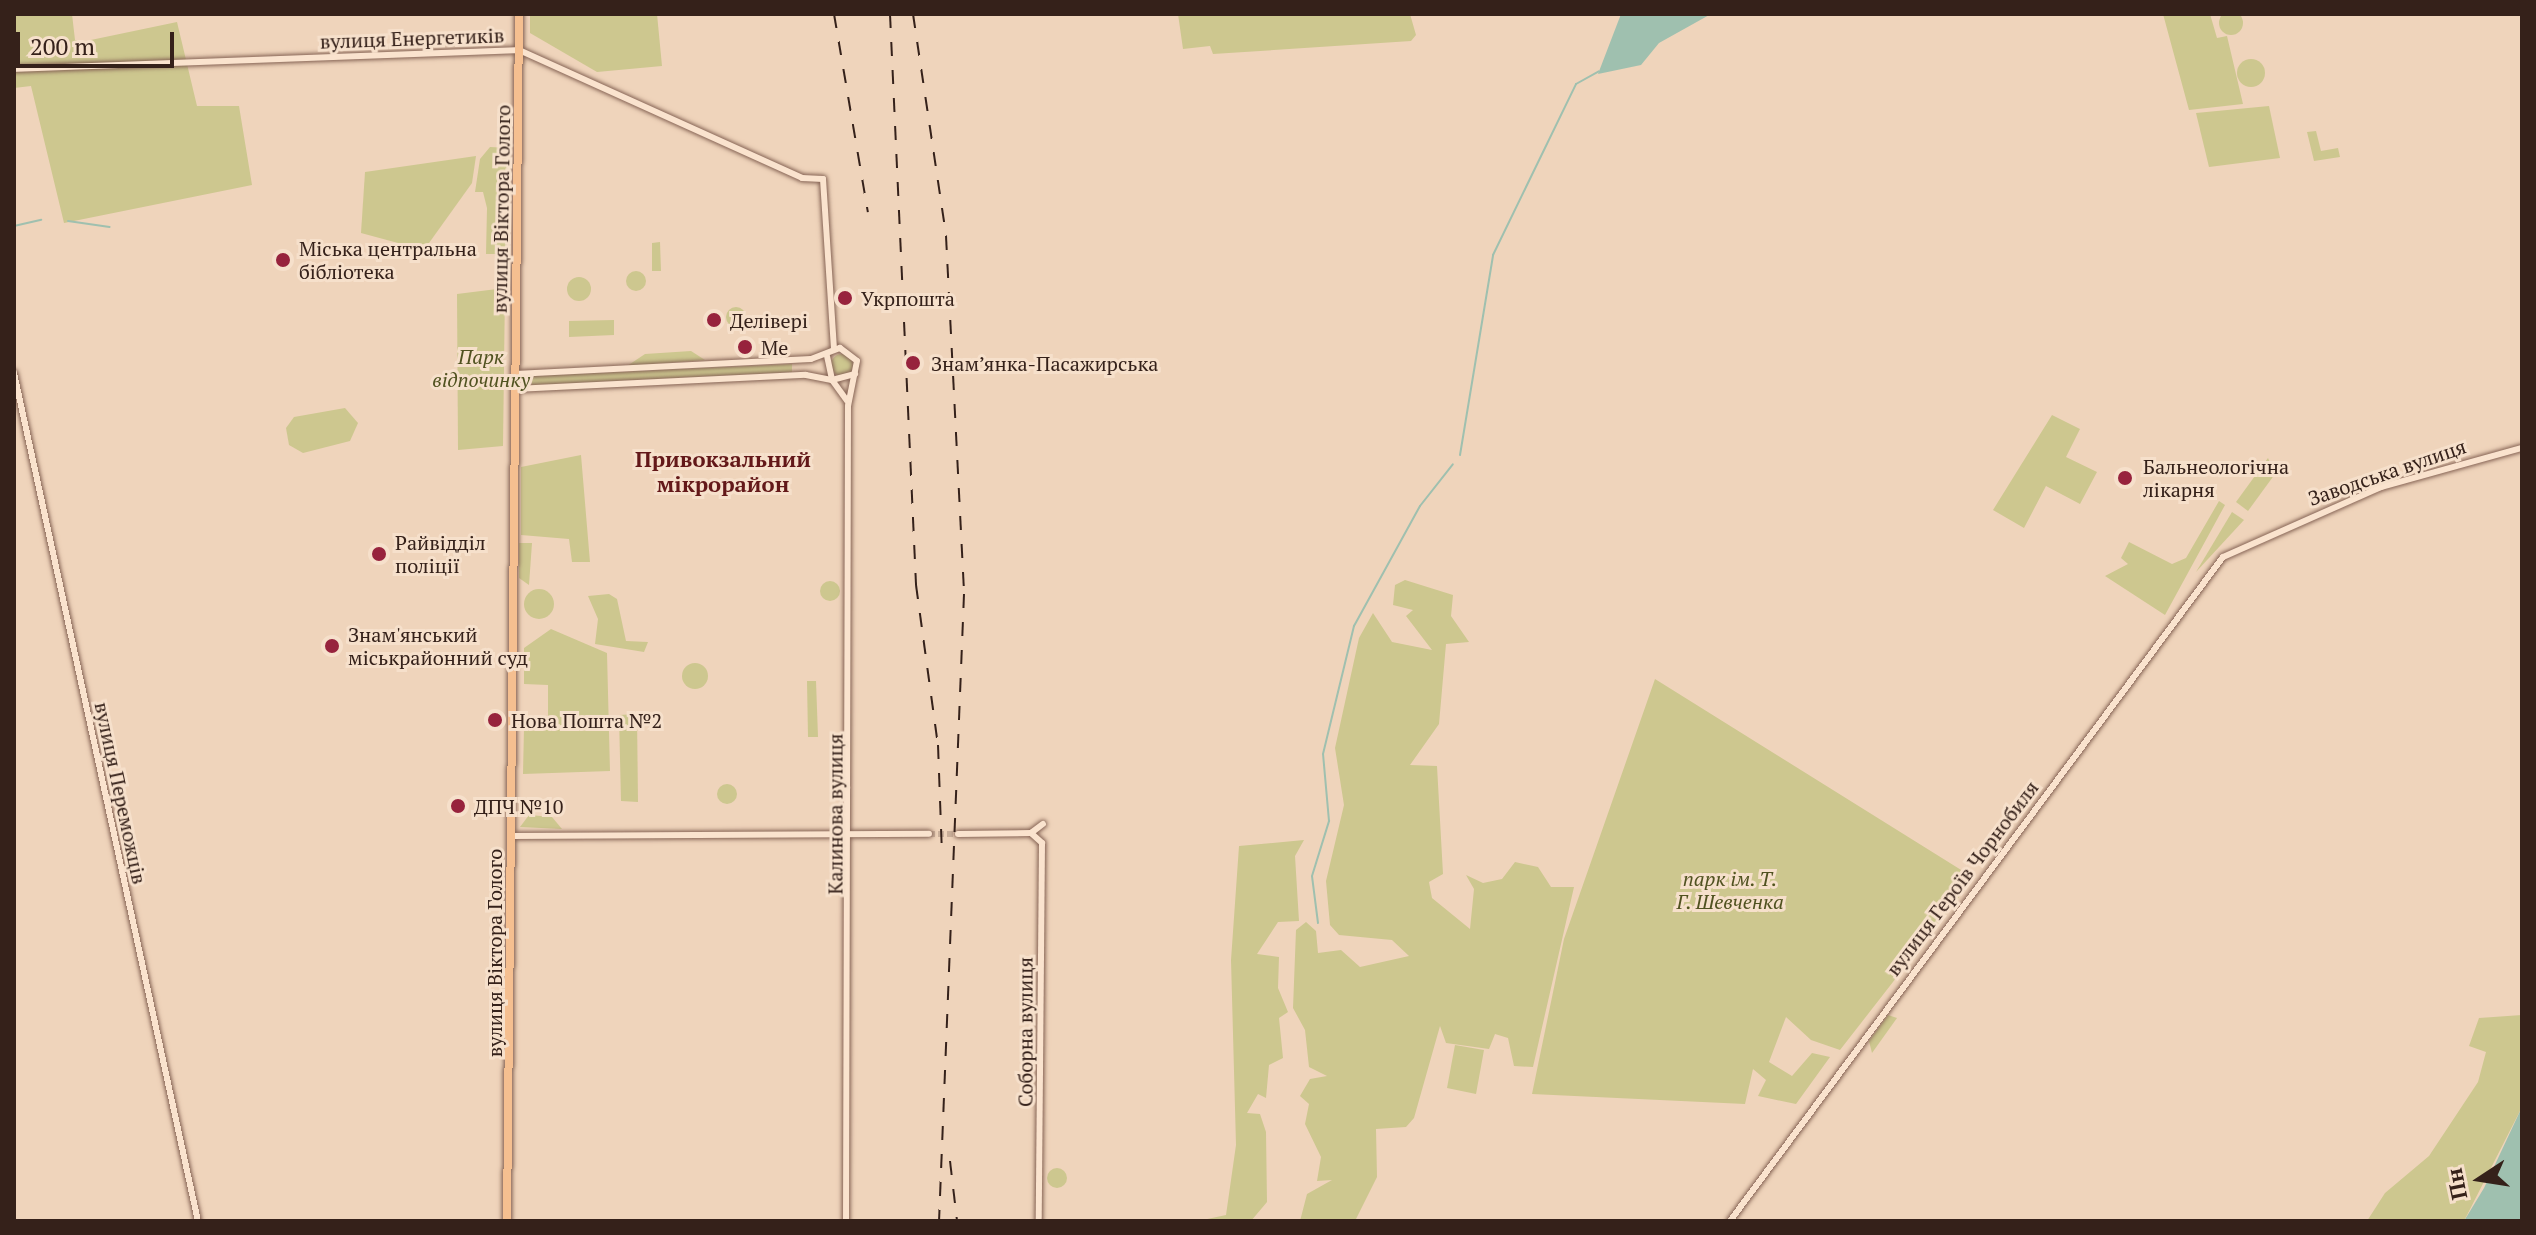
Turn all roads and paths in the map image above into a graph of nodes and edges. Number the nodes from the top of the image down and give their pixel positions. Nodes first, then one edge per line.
1 (519, 14) edge
2 (519, 50) junction
3 (14, 69) edge
4 (834, 349) junction
5 (827, 356) junction
6 (14, 373) edge
7 (856, 373) junction
8 (515, 374) junction
9 (832, 380) junction
10 (515, 389) junction
11 (848, 406) junction
12 (2522, 448) edge
13 (2223, 557) joint
14 (1043, 824) dead end
15 (851, 833) junction
16 (1031, 833) junction
17 (929, 834) tunnel mouth
18 (958, 834) tunnel mouth
19 (511, 836) junction
20 (198, 1221) edge
21 (507, 1221) edge
22 (846, 1221) edge
23 (1039, 1221) edge
24 (1730, 1221) edge

1 - 2 main road, вулиця Віктора Голого
2 - 3 street, вулиця Енергетиків
2 - 4 street, вулиця Енергетиків
2 - 8 main road, вулиця Віктора Голого
4 - 5 street
4 - 7 street
5 - 8 street
5 - 9 street
6 - 20 street, вулиця Переможців
7 - 9 street
7 - 11 street, Калинова вулиця
8 - 10 main road, вулиця Віктора Голого
9 - 10 street
9 - 11 street
10 - 19 main road, вулиця Віктора Голого
11 - 15 street, Калинова вулиця
12 - 13 street, Заводська вулиця
13 - 24 street, вулиця Героїв Чорнобиля
14 - 16 street
15 - 17 street
15 - 19 street
15 - 22 street, Калинова вулиця
16 - 18 street
16 - 23 street, Соборна вулиця
19 - 21 main road, вулиця Віктора Голого

